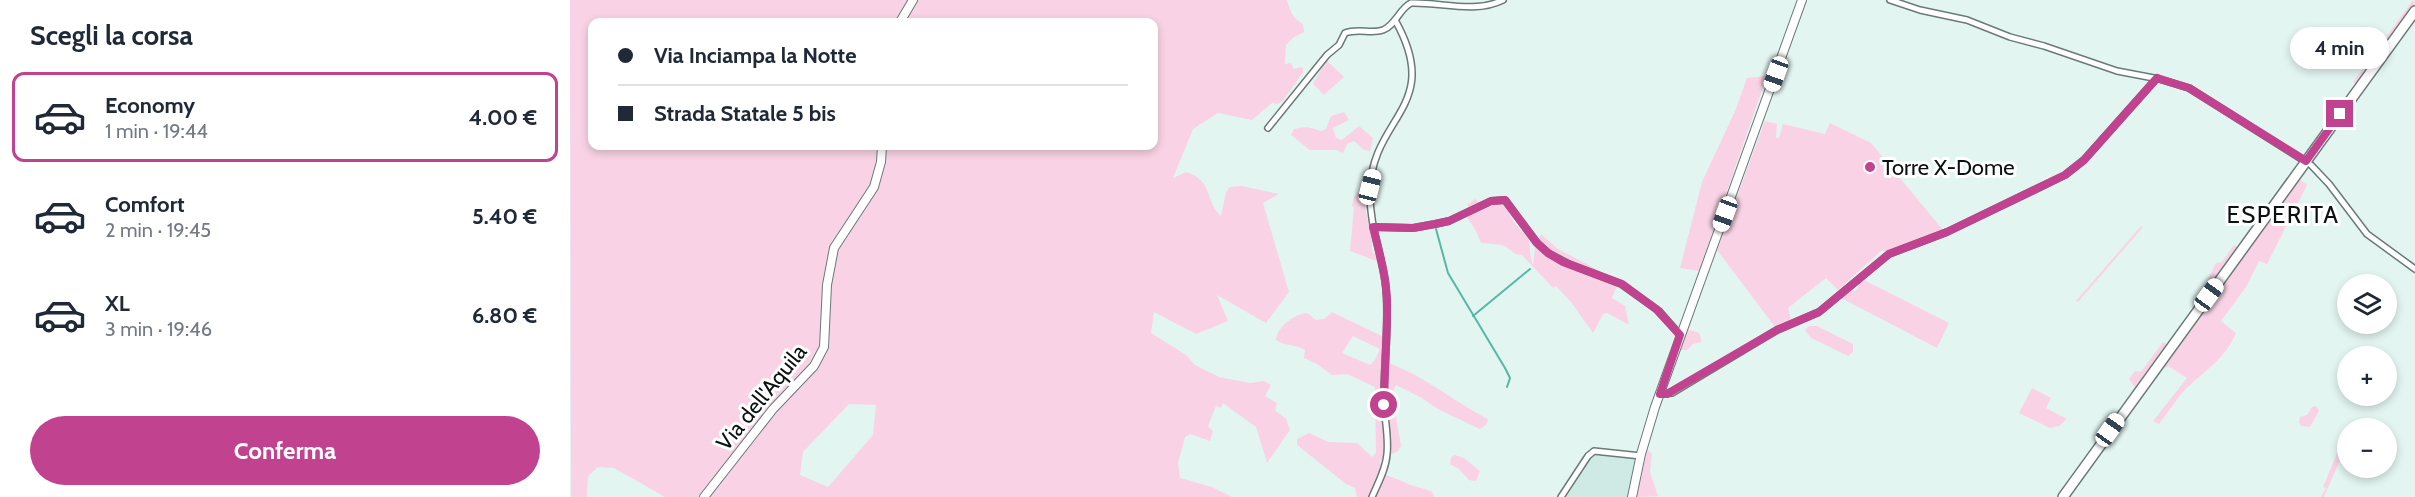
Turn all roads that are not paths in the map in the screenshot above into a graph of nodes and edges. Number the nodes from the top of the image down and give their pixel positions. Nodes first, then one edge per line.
1 (913, 0) edge
2 (1503, 0) edge
3 (1802, 0) edge
4 (1890, 0) edge
5 (1420, 2) edge
6 (2415, 11) edge
7 (902, 18) edge
8 (1395, 20) junction
9 (2157, 78) junction
10 (1268, 128) dead end
11 (882, 150) edge
12 (2306, 161) junction
13 (1373, 227) junction
14 (2415, 268) edge
15 (1680, 335) junction
16 (1660, 394) junction
17 (1641, 456) junction
18 (704, 497) edge
19 (1372, 497) edge
20 (1561, 497) edge
21 (1632, 497) edge
22 (2063, 497) edge

1 - 7 main road
2 - 5 street
3 - 15 main road
4 - 9 street
5 - 8 street
6 - 12 main road
8 - 10 street
8 - 13 street
9 - 12 street
9 - 16 street
11 - 18 main road, Via dell'Aquila
12 - 14 street
12 - 22 main road
13 - 15 street
13 - 19 street
15 - 16 main road
16 - 17 main road
17 - 20 street
17 - 21 main road

